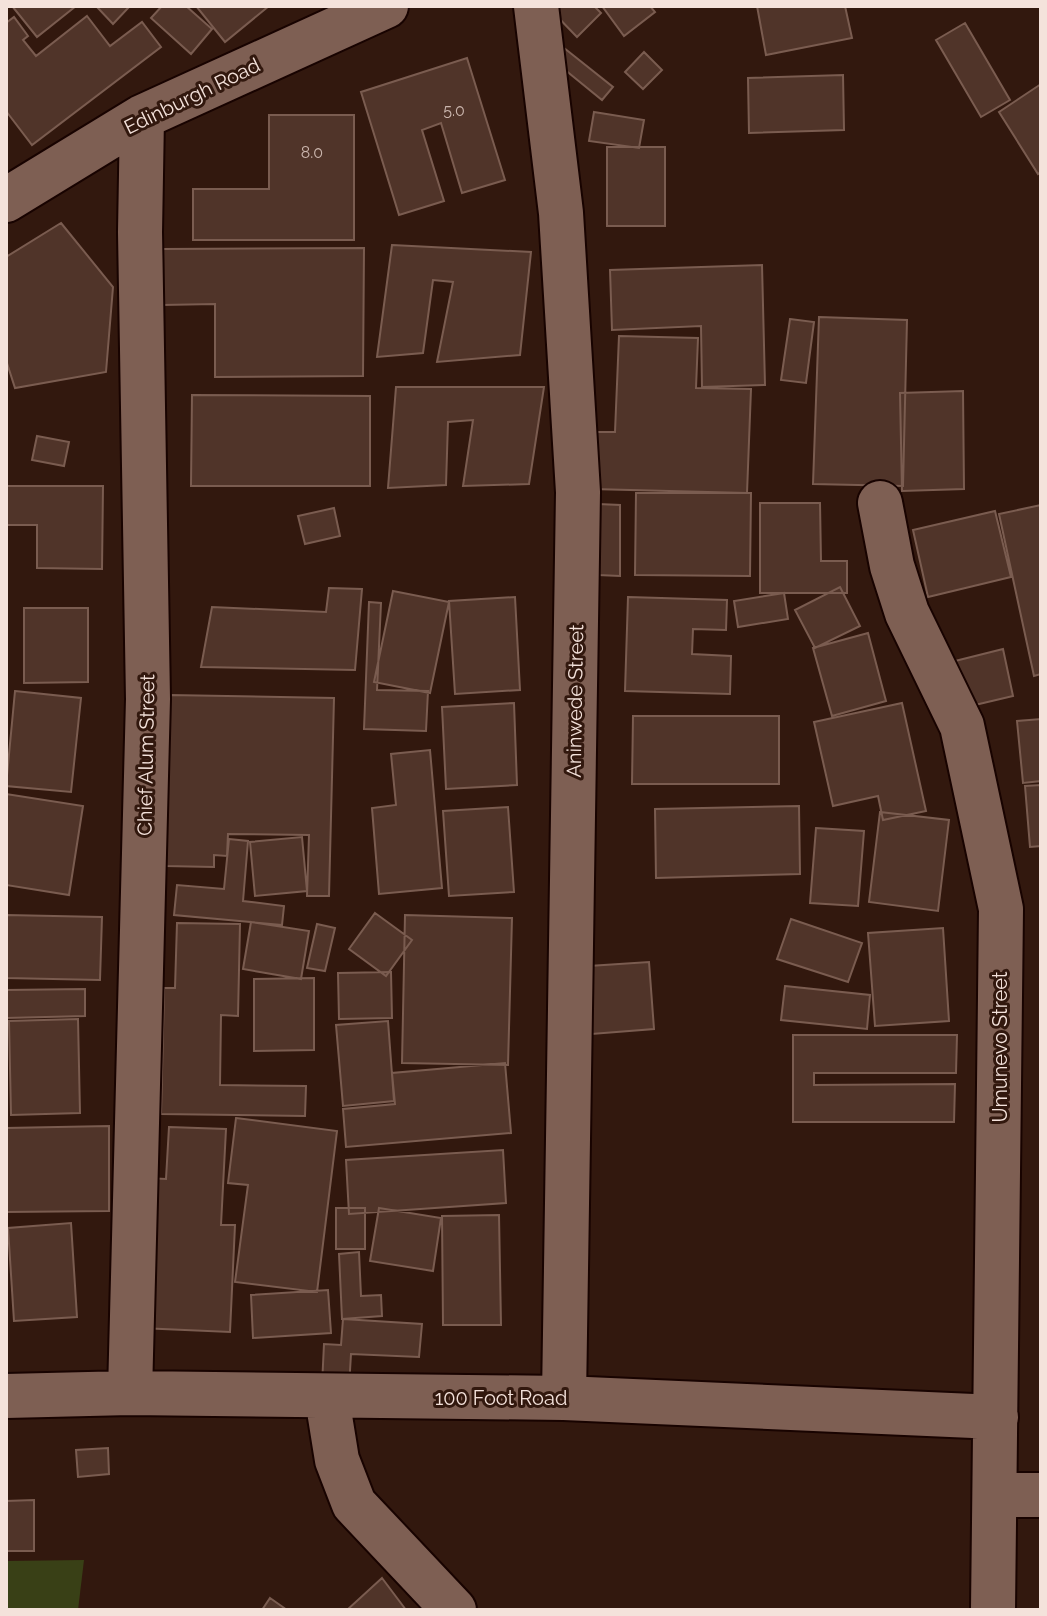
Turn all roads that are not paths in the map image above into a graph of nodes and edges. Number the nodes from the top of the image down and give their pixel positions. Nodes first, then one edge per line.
1 (386, 6) edge
2 (536, 6) edge
3 (142, 117) junction
4 (6, 200) edge
5 (880, 503) dead end
6 (130, 1393) junction
7 (6, 1396) edge
8 (327, 1398) junction
9 (564, 1398) junction
10 (996, 1417) junction
11 (995, 1495) junction
12 (1041, 1495) edge
13 (454, 1610) edge
14 (993, 1610) edge

1 - 3 street, Edinburgh Road
2 - 9 street, Aninwede Street
3 - 4 street, Edinburgh Road
3 - 6 street, Chief Alum Street
5 - 10 street, Umunevo Street
6 - 7 street, 100 Foot Road
6 - 8 street, 100 Foot Road
8 - 9 street, 100 Foot Road
8 - 13 street
9 - 10 street, 100 Foot Road
10 - 11 street, Umunevo Street
11 - 12 street
11 - 14 street, Umunevo Street

